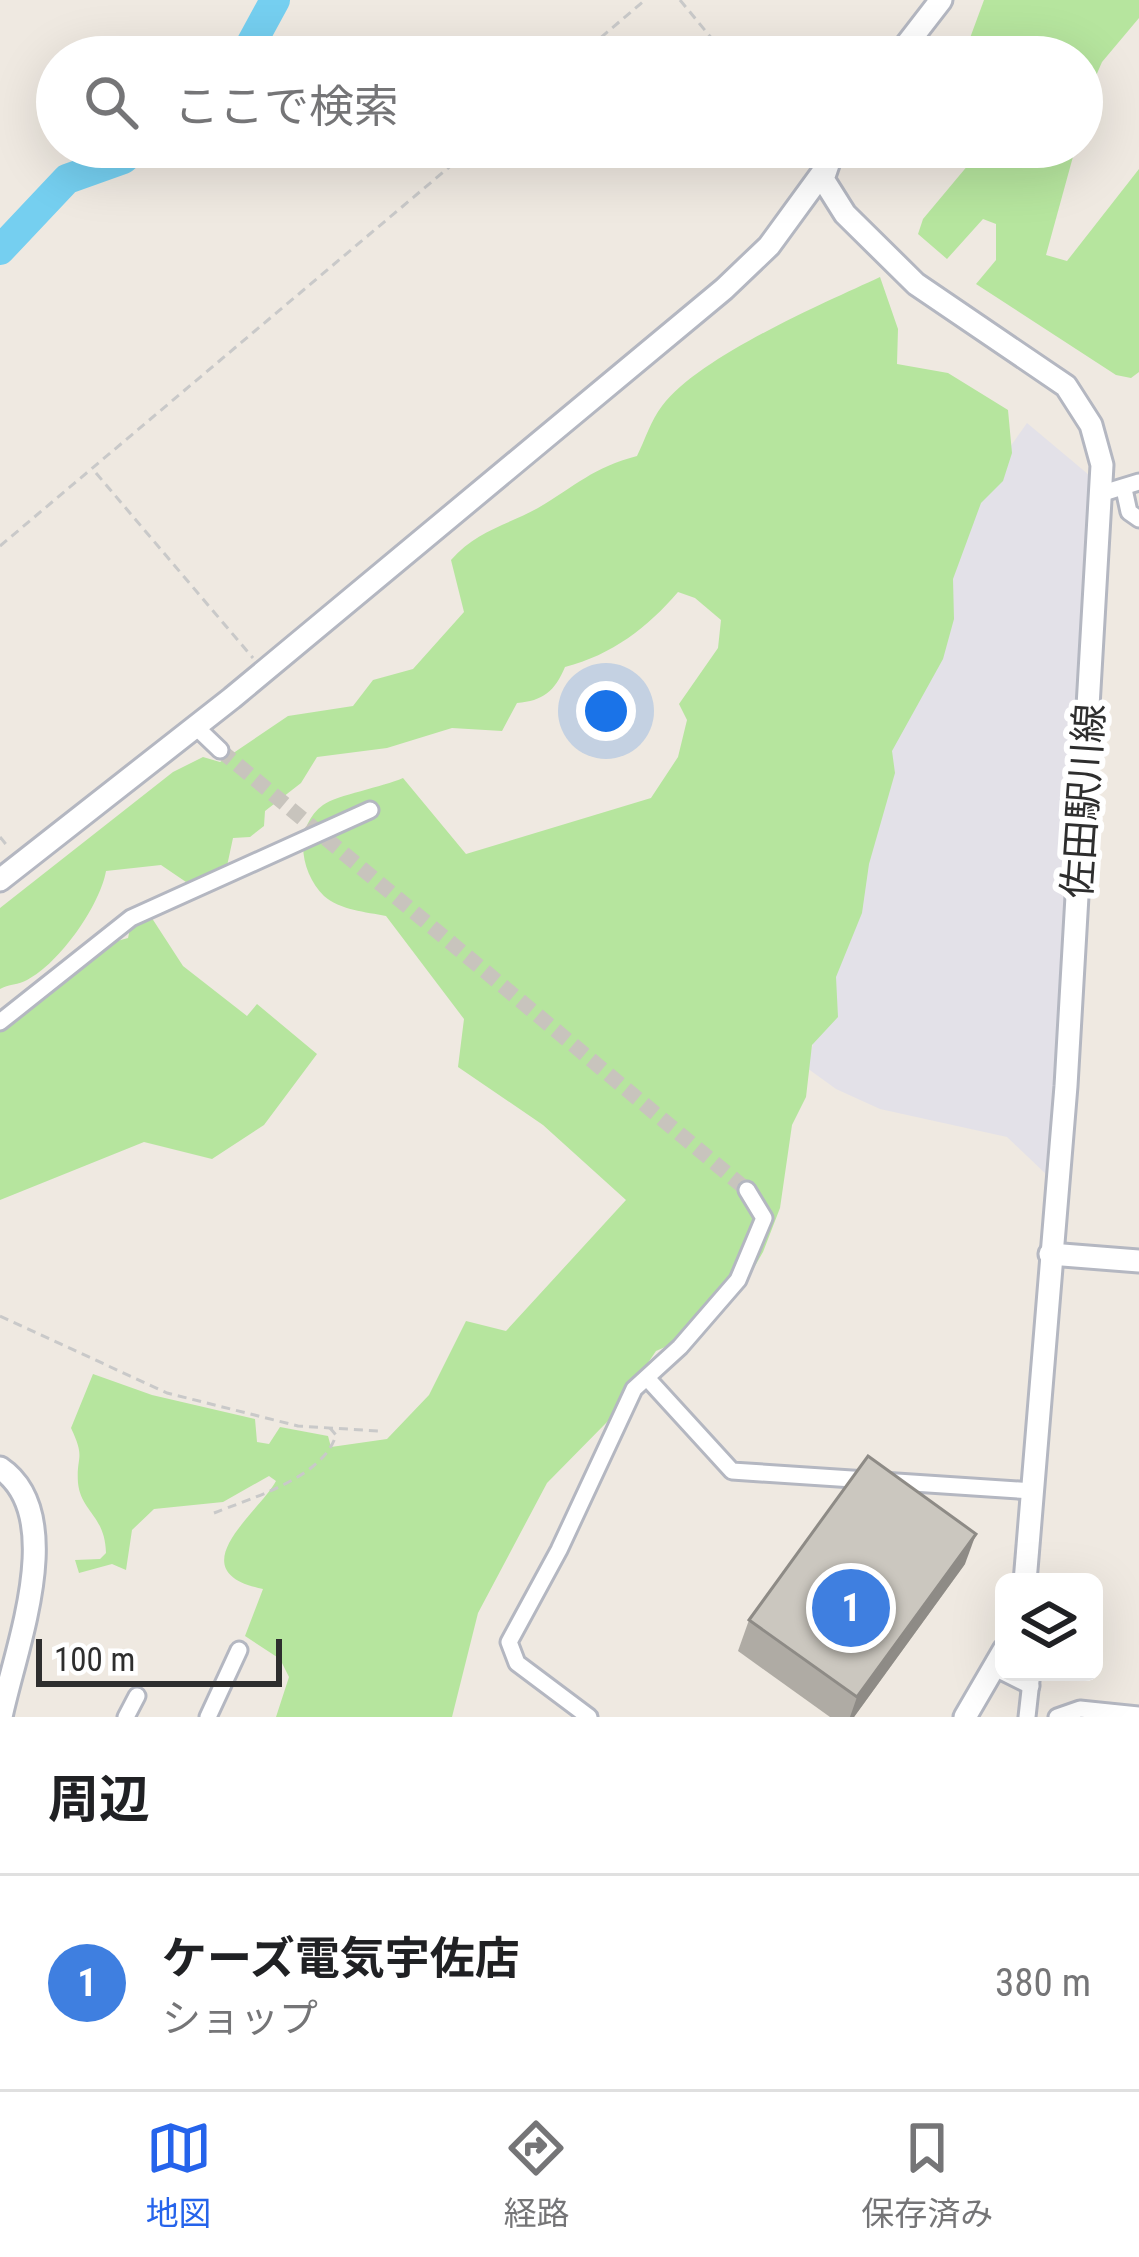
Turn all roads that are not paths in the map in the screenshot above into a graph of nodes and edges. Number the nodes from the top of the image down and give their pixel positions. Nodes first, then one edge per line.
1 (941, 0) edge
2 (913, 36) edge
3 (825, 168) edge
4 (823, 172) junction
5 (1122, 488) edge
6 (1139, 519) edge
7 (196, 727) junction
8 (220, 750) tunnel mouth
9 (370, 810) dead end
10 (0, 880) edge
11 (0, 1022) edge
12 (747, 1190) tunnel mouth
13 (1049, 1254) junction
14 (1139, 1261) edge
15 (647, 1378) junction
16 (0, 1468) edge
17 (1033, 1491) junction
18 (1026, 1573) edge
19 (239, 1650) dead end
20 (995, 1667) edge
21 (1032, 1681) edge
22 (136, 1696) dead end
23 (1139, 1715) edge
24 (1, 1717) edge
25 (126, 1717) edge
26 (208, 1717) edge
27 (589, 1717) edge
28 (965, 1717) edge
29 (1028, 1717) edge
30 (1058, 1717) edge

1 - 2 main road
3 - 4 main road
4 - 5 main road, 佐田駅川線
4 - 7 main road
5 - 6 street
5 - 13 main road, 佐田駅川線
7 - 8 street
7 - 10 main road
9 - 11 street
12 - 15 street
13 - 14 main road
13 - 17 main road, 佐田駅川線
15 - 17 street
15 - 27 street
16 - 24 main road
17 - 18 main road, 佐田駅川線
19 - 26 street
20 - 28 main road
21 - 29 street
22 - 25 street
23 - 30 street

